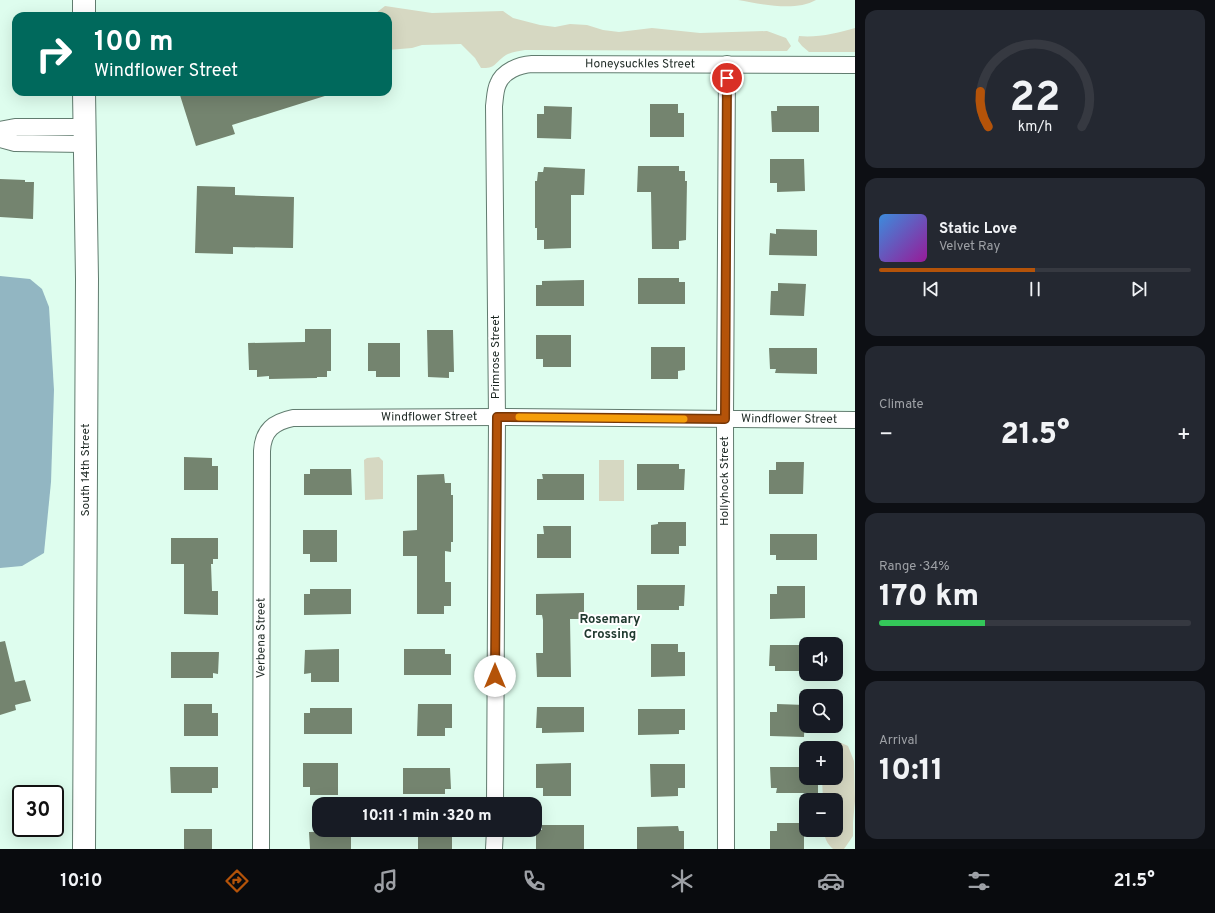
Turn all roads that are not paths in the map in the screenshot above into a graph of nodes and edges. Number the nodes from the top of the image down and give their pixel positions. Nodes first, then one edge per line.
1 (84, 0) edge
2 (84, 12) edge
3 (727, 64) junction
4 (855, 65) edge
5 (501, 79) joint
6 (84, 96) edge
7 (0, 130) edge
8 (84, 136) junction
9 (0, 140) edge
10 (497, 417) junction
11 (725, 419) junction
12 (855, 420) edge
13 (270, 429) joint
14 (495, 797) edge
15 (494, 837) edge
16 (84, 849) edge
17 (261, 849) edge
18 (494, 849) edge
19 (726, 849) edge

1 - 2 main road
3 - 4 street, Honeysuckles Street
3 - 5 street, Honeysuckles Street
3 - 11 street, Hollyhock Street
5 - 10 street, Primrose Street
6 - 8 main road, South 14th Street
7 - 8 street
8 - 9 street
8 - 16 main road, South 14th Street
10 - 11 street, Windflower Street
10 - 13 street, Windflower Street
10 - 14 street, Primrose Street
11 - 12 street, Windflower Street
11 - 19 street, Hollyhock Street
13 - 17 street, Verbena Street
15 - 18 street

